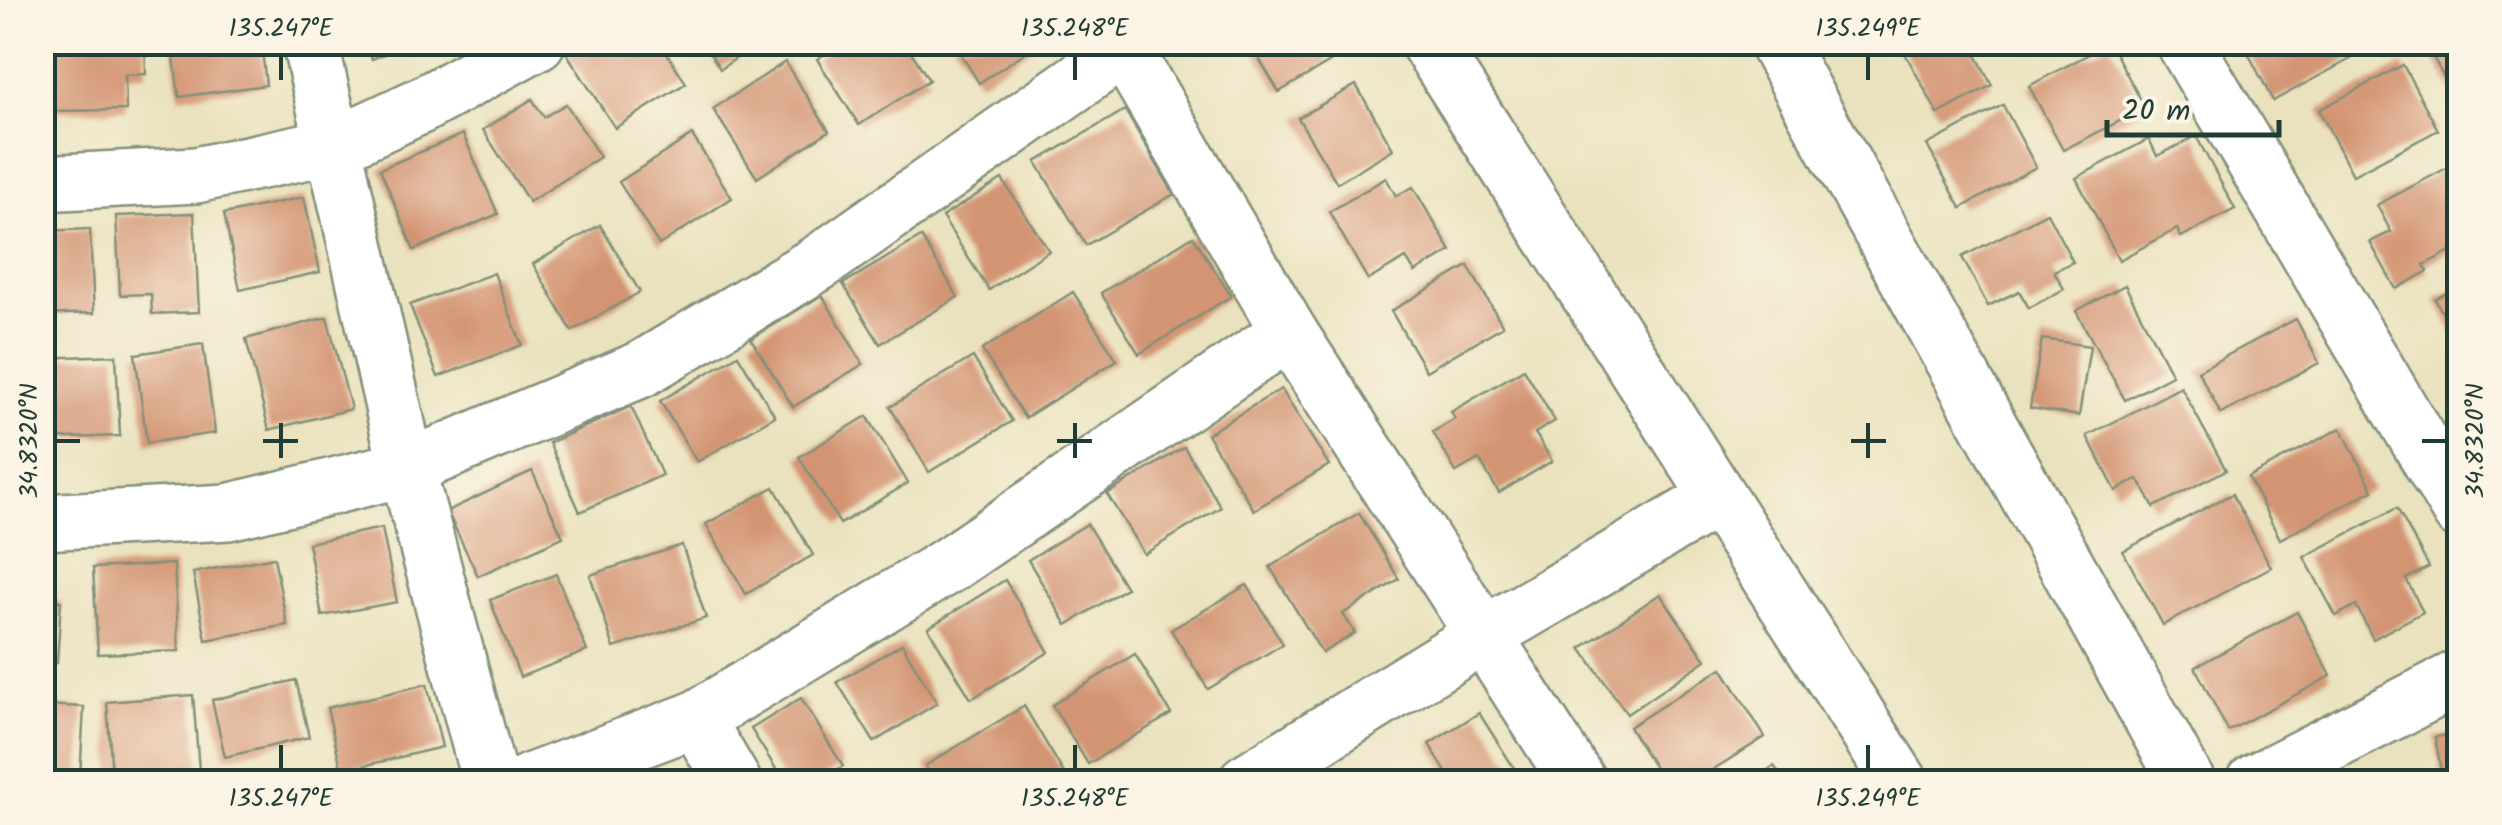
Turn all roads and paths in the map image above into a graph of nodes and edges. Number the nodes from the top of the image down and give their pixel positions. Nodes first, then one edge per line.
1 (310, 42) edge
2 (537, 42) edge
3 (1428, 42) edge
4 (1776, 42) edge
5 (2184, 42) edge
6 (1122, 46) edge
7 (336, 145) junction
8 (42, 183) edge
9 (1289, 332) junction
10 (407, 468) junction
11 (1718, 498) junction
12 (2460, 511) edge
13 (42, 522) edge
14 (1484, 635) junction
15 (2460, 678) edge
16 (696, 719) junction
17 (490, 782) edge
18 (529, 782) edge
19 (733, 782) edge
20 (1246, 782) edge
21 (1578, 782) edge
22 (1900, 782) edge
23 (2187, 782) edge
24 (2254, 782) edge

1 - 7 street
2 - 7 street
3 - 11 street
4 - 23 street
5 - 12 street
6 - 9 street
6 - 10 street
7 - 8 street
7 - 10 street
9 - 14 street
9 - 16 street
10 - 13 street
10 - 17 street
11 - 14 street
11 - 22 street
14 - 20 street
14 - 21 street
15 - 24 street
16 - 18 street
16 - 19 street

